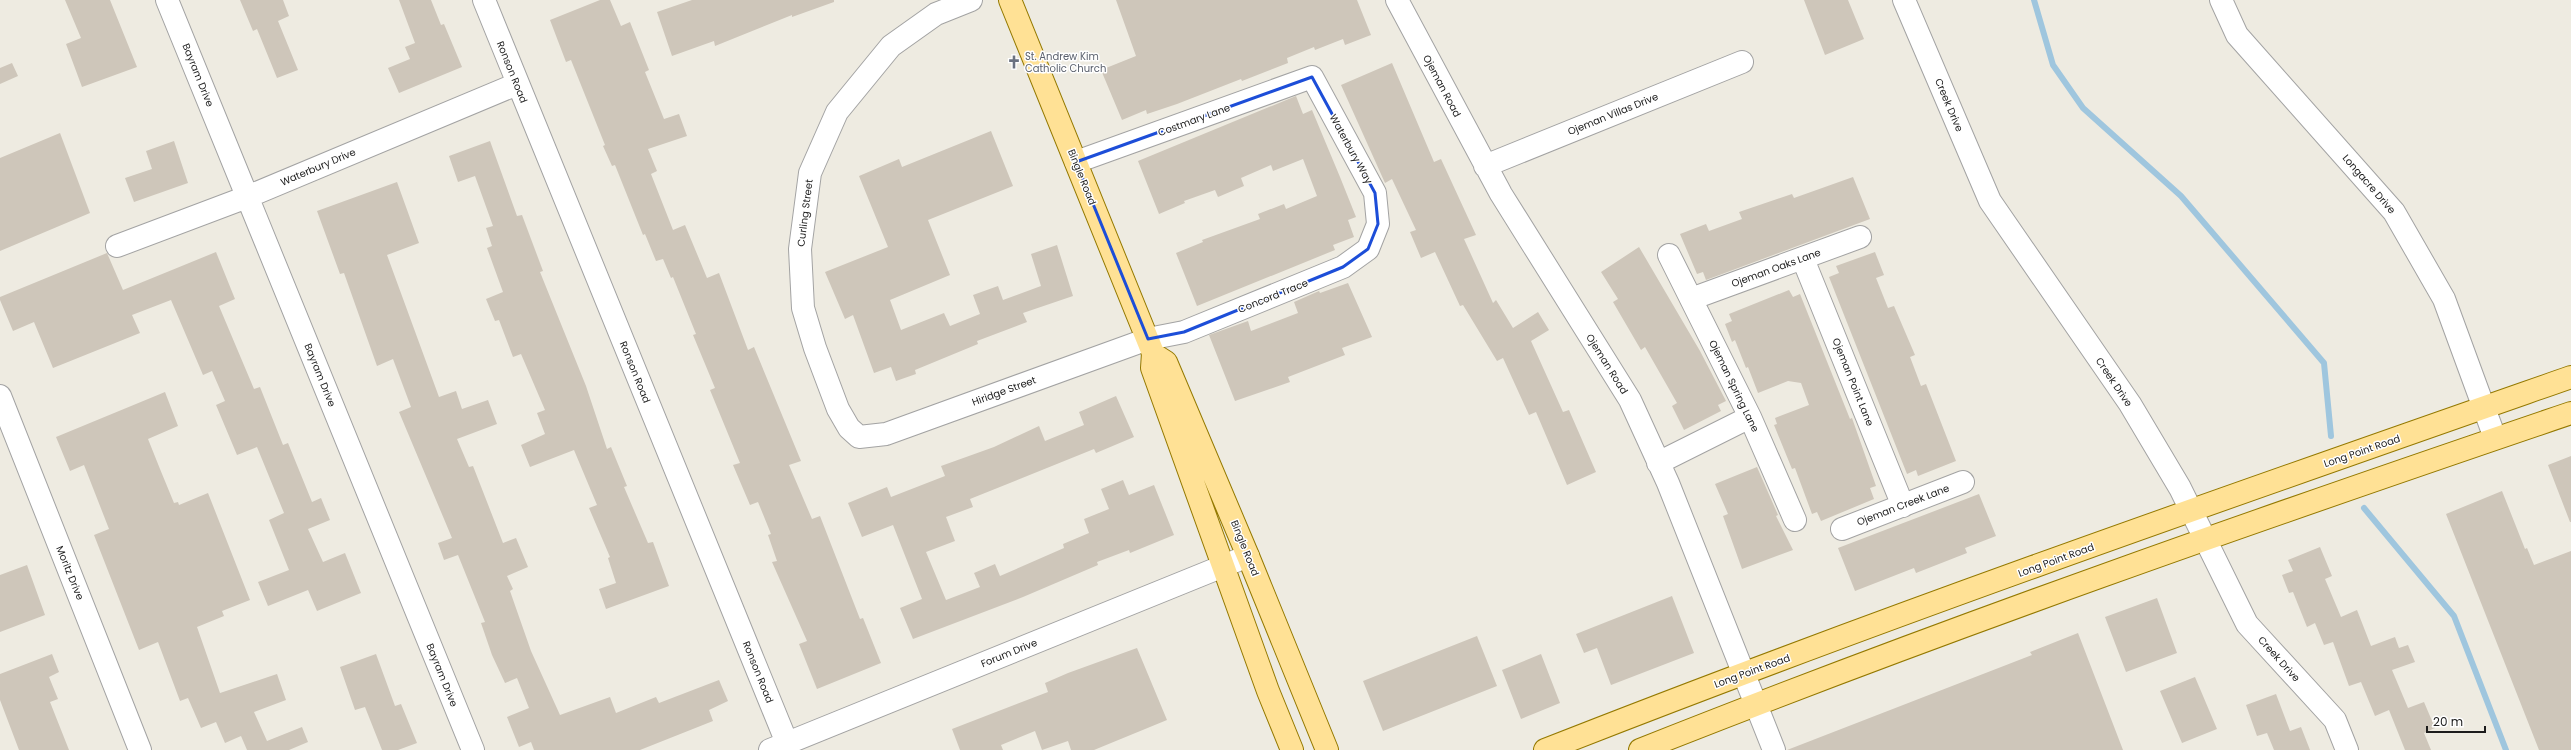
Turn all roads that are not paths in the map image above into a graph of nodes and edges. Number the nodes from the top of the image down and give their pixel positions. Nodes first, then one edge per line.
1 (167, 0) edge
2 (484, 0) edge
3 (971, 0) edge
4 (1010, 0) edge
5 (1397, 0) edge
6 (1904, 0) edge
7 (2220, 0) edge
8 (1742, 62) dead end
9 (1312, 78) joint
10 (517, 84) junction
11 (1076, 162) junction
12 (1485, 166) junction
13 (247, 197) junction
14 (1378, 224) joint
15 (1860, 237) dead end
16 (117, 246) dead end
17 (1669, 255) dead end
18 (1803, 259) junction
19 (1691, 299) junction
20 (1150, 346) junction
21 (2571, 377) edge
22 (0, 396) edge
23 (2484, 407) junction
24 (2571, 413) edge
25 (1750, 417) junction
26 (859, 437) joint
27 (2495, 438) junction
28 (1658, 463) junction
29 (1963, 482) dead end
30 (1904, 506) junction
31 (2191, 511) junction
32 (1795, 520) dead end
33 (1842, 529) dead end
34 (2205, 539) junction
35 (1248, 556) junction
36 (1224, 565) junction
37 (1742, 674) junction
38 (1755, 705) junction
39 (779, 747) edge
40 (1555, 748) edge
41 (140, 750) edge
42 (473, 750) edge
43 (1292, 750) edge
44 (1327, 750) edge
45 (1640, 750) edge
46 (1774, 750) edge
47 (2347, 750) edge

1 - 13 street, Bayram Drive
2 - 10 street, Ronson Road
3 - 26 street, Curling Street
4 - 11 main road, Bingle Road
5 - 12 street, Ojeman Road
6 - 31 street, Creek Drive
7 - 23 street, Longacre Drive
8 - 12 street, Ojeman Villas Drive
9 - 11 street, Costmary Lane
9 - 14 street, Waterbury Way
10 - 13 street, Waterbury Drive
10 - 39 street, Ronson Road
11 - 20 main road, Bingle Road
12 - 28 street, Ojeman Road
13 - 16 street, Waterbury Drive
13 - 42 street, Bayram Drive
14 - 20 street, Concord Trace
15 - 18 street, Ojeman Oaks Lane
17 - 19 street, Ojeman Spring Lane
18 - 19 street, Ojeman Oaks Lane
18 - 30 street, Ojeman Point Lane
19 - 25 street, Ojeman Spring Lane
20 - 26 street, Hiridge Street
20 - 35 main road, Bingle Road
20 - 36 main road, Bingle Road
21 - 23 main road, Long Point Road
22 - 41 street, Moritz Drive
23 - 27 street, Longacre Drive
23 - 31 main road, Long Point Road
24 - 27 main road
25 - 28 street
25 - 32 street, Ojeman Spring Lane
27 - 34 main road
28 - 37 street, Ojeman Road
29 - 30 street, Ojeman Creek Lane
30 - 33 street, Ojeman Creek Lane
31 - 34 street, Creek Drive
31 - 37 main road, Long Point Road
34 - 38 main road
34 - 47 street, Creek Drive
35 - 36 street, Forum Drive
35 - 44 main road, Bingle Road
36 - 39 street, Forum Drive
36 - 43 main road, Bingle Road
37 - 38 street, Ojeman Road
37 - 40 main road, Long Point Road
38 - 45 main road
38 - 46 street, Ojeman Road

